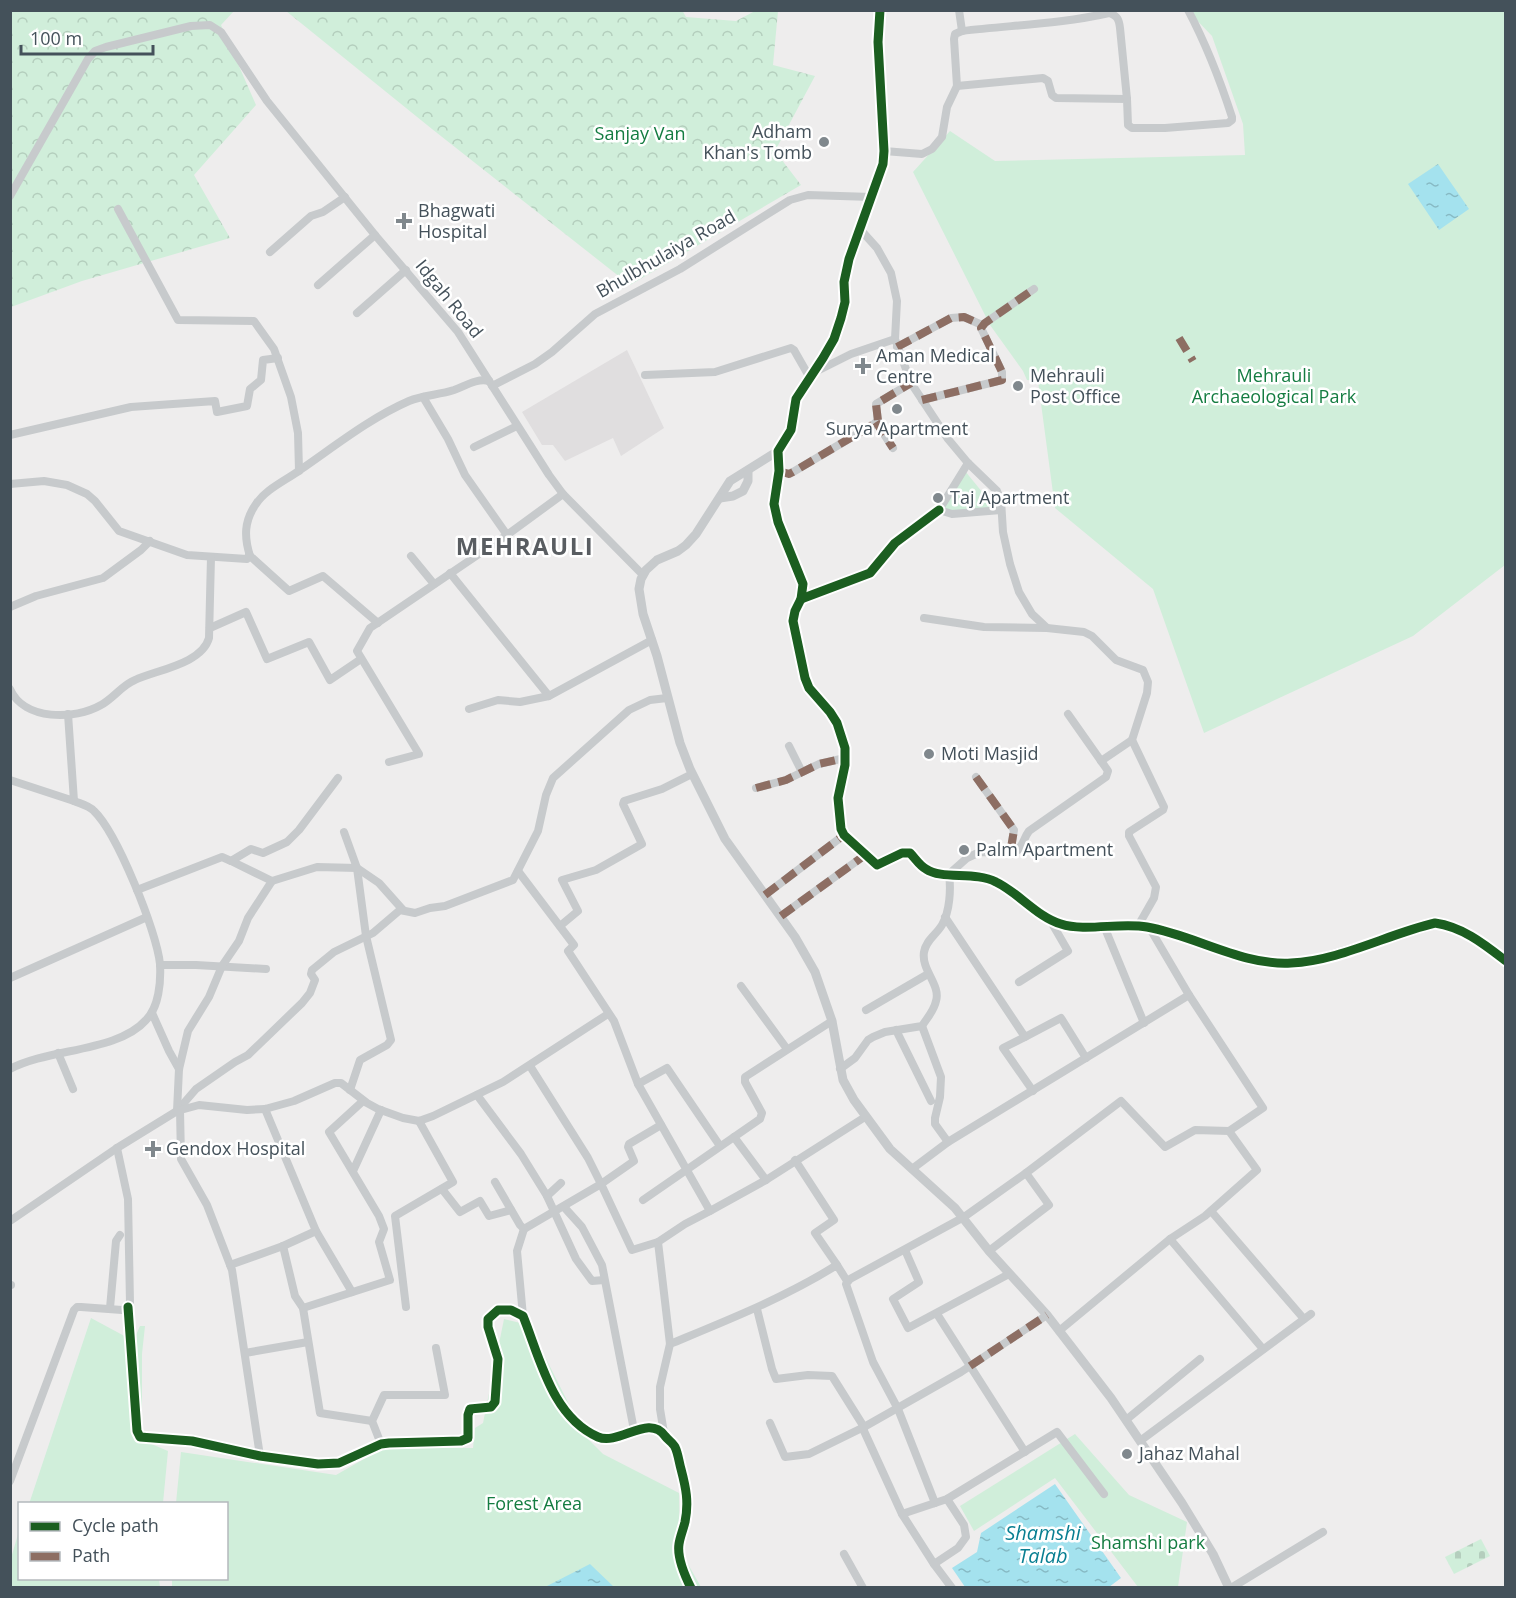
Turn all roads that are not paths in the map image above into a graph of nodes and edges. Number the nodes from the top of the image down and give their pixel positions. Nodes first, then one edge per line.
1 (880, 10) edge
2 (959, 10) edge
3 (1188, 10) edge
4 (1103, 13) edge
5 (962, 31) junction
6 (957, 86) junction
7 (1127, 99) junction
8 (884, 151) junction
9 (10, 196) edge
10 (345, 197) junction
11 (872, 197) junction
12 (118, 209) dead end
13 (859, 228) junction
14 (375, 235) junction
15 (270, 252) dead end
16 (406, 270) junction
17 (318, 285) dead end
18 (1034, 289) dead end
19 (357, 313) dead end
20 (982, 325) junction
21 (896, 343) junction
22 (278, 358) junction
23 (645, 375) dead end
24 (812, 375) junction
25 (911, 382) junction
26 (490, 384) junction
27 (423, 397) junction
28 (922, 400) junction
29 (876, 422) junction
30 (517, 426) junction
31 (10, 435) edge
32 (474, 447) dead end
33 (893, 448) dead end
34 (778, 451) junction
35 (968, 463) junction
36 (299, 471) junction
37 (779, 471) junction
38 (748, 472) junction
39 (10, 484) edge
40 (563, 494) junction
41 (720, 498) junction
42 (939, 510) junction
43 (1001, 510) junction
44 (507, 535) junction
45 (150, 540) junction
46 (249, 555) junction
47 (411, 556) dead end
48 (211, 557) junction
49 (450, 573) junction
50 (643, 575) junction
51 (434, 584) junction
52 (801, 600) junction
53 (11, 604) edge
54 (924, 618) dead end
55 (378, 623) junction
56 (210, 628) junction
57 (1047, 628) junction
58 (652, 640) junction
59 (361, 659) junction
60 (10, 689) edge
61 (549, 696) junction
62 (667, 698) junction
63 (469, 709) dead end
64 (68, 714) junction
65 (1068, 714) dead end
66 (1132, 740) junction
67 (789, 746) dead end
68 (845, 758) junction
69 (1101, 761) junction
70 (389, 762) dead end
71 (802, 772) junction
72 (692, 774) junction
73 (976, 777) dead end
74 (338, 778) dead end
75 (10, 780) edge
76 (756, 788) dead end
77 (74, 801) junction
78 (344, 832) dead end
79 (844, 835) junction
80 (1011, 854) junction
81 (865, 855) junction
82 (231, 861) junction
83 (357, 867) junction
84 (518, 871) junction
85 (949, 874) junction
86 (272, 881) junction
87 (136, 890) junction
88 (765, 894) junction
89 (403, 910) junction
90 (780, 916) junction
91 (147, 917) junction
92 (945, 917) junction
93 (1049, 918) junction
94 (560, 926) junction
95 (1104, 926) junction
96 (1138, 926) junction
97 (1149, 927) junction
98 (366, 936) junction
99 (1506, 962) edge
100 (160, 965) junction
101 (222, 966) junction
102 (266, 969) dead end
103 (928, 974) junction
104 (10, 978) edge
105 (1019, 982) dead end
106 (741, 986) dead end
107 (1189, 995) junction
108 (866, 1010) dead end
109 (152, 1013) junction
110 (608, 1014) junction
111 (832, 1021) junction
112 (1144, 1023) junction
113 (922, 1026) junction
114 (896, 1030) junction
115 (1025, 1037) junction
116 (787, 1049) junction
117 (58, 1053) junction
118 (1086, 1058) junction
119 (530, 1066) junction
120 (10, 1069) edge
121 (179, 1069) junction
122 (840, 1069) junction
123 (638, 1084) junction
124 (73, 1089) dead end
125 (350, 1090) junction
126 (1033, 1091) junction
127 (477, 1095) junction
128 (363, 1101) junction
129 (931, 1101) dead end
130 (265, 1108) junction
131 (178, 1110) junction
132 (381, 1110) junction
133 (865, 1117) junction
134 (419, 1121) junction
135 (661, 1125) junction
136 (1229, 1131) junction
137 (734, 1137) junction
138 (948, 1142) junction
139 (720, 1146) junction
140 (117, 1148) junction
141 (795, 1160) junction
142 (912, 1169) junction
143 (687, 1170) junction
144 (353, 1171) junction
145 (1026, 1173) junction
146 (766, 1180) junction
147 (495, 1182) dead end
148 (561, 1183) dead end
149 (601, 1184) junction
150 (442, 1189) junction
151 (547, 1196) junction
152 (643, 1200) dead end
153 (564, 1207) junction
154 (511, 1210) junction
155 (710, 1211) junction
156 (1210, 1211) junction
157 (555, 1212) junction
158 (964, 1217) junction
159 (10, 1221) edge
160 (524, 1229) junction
161 (316, 1231) junction
162 (120, 1236) dead end
163 (1170, 1239) junction
164 (658, 1242) junction
165 (283, 1246) junction
166 (905, 1250) junction
167 (989, 1251) junction
168 (230, 1265) junction
169 (837, 1265) junction
170 (1009, 1274) junction
171 (604, 1280) junction
172 (848, 1281) junction
173 (352, 1292) junction
174 (128, 1307) junction
175 (406, 1307) dead end
176 (110, 1308) junction
177 (303, 1308) junction
178 (756, 1309) junction
179 (937, 1314) junction
180 (1047, 1315) junction
181 (523, 1316) junction
182 (1059, 1330) junction
183 (308, 1342) junction
184 (670, 1344) junction
185 (436, 1348) dead end
186 (1263, 1349) junction
187 (245, 1353) junction
188 (1200, 1359) dead end
189 (970, 1366) junction
190 (898, 1409) junction
191 (1126, 1420) junction
192 (372, 1421) junction
193 (770, 1423) dead end
194 (864, 1427) junction
195 (634, 1430) junction
196 (664, 1435) junction
197 (1140, 1441) junction
198 (381, 1444) junction
199 (1025, 1452) junction
200 (260, 1456) junction
201 (10, 1481) edge
202 (1104, 1494) dead end
203 (947, 1499) junction
204 (935, 1503) junction
205 (902, 1514) junction
206 (1323, 1532) dead end
207 (843, 1554) dead end
208 (934, 1564) junction
209 (691, 1587) edge
210 (863, 1587) edge
211 (952, 1587) edge
212 (1230, 1587) edge

1 - 8 street
2 - 5 street
3 - 7 street
4 - 5 street
4 - 7 street
5 - 6 street
6 - 7 street
6 - 8 street
8 - 11 street
9 - 10 street, Idgah Road
10 - 14 street, Idgah Road
10 - 15 street
11 - 13 street
11 - 26 street, Bhulbhulaiya Road
12 - 22 street
13 - 21 street
13 - 24 street
14 - 16 street, Idgah Road
14 - 17 street
16 - 19 street
16 - 26 street, Idgah Road
18 - 20 street
20 - 21 street
20 - 28 street
21 - 24 street
21 - 25 street
22 - 31 street
22 - 36 street
23 - 24 street
24 - 34 street
25 - 28 street
25 - 29 street
26 - 27 street, Bhulbhulaiya Road
26 - 30 street, Idgah Road
27 - 36 street, Bhulbhulaiya Road
27 - 44 street
28 - 35 street
29 - 33 street
29 - 37 street
30 - 32 street
30 - 40 street, Idgah Road
34 - 37 street
34 - 38 street
35 - 42 street
35 - 43 street
36 - 46 street, Bhulbhulaiya Road
37 - 52 street
38 - 41 street
38 - 41 street
39 - 45 street
40 - 44 street
40 - 50 street, Idgah Road
41 - 50 street
42 - 43 street
42 - 52 street
43 - 57 street
44 - 49 street
45 - 48 street
45 - 53 street
46 - 48 street
46 - 55 street
47 - 51 street
48 - 56 street
49 - 51 street
49 - 61 street
50 - 58 street
51 - 55 street
52 - 68 street
54 - 57 street
55 - 59 street
56 - 59 street
56 - 64 street
57 - 66 street
58 - 61 street
58 - 62 street
59 - 70 street
60 - 64 street
61 - 63 street
62 - 72 street
62 - 84 street
64 - 77 street
65 - 69 street
66 - 69 street
66 - 96 street
67 - 71 street
68 - 71 street
68 - 79 street
69 - 80 street
71 - 76 street
72 - 88 street
72 - 94 street
73 - 80 street
74 - 82 street
75 - 77 street
77 - 87 street
78 - 83 street
79 - 81 street
79 - 88 street
80 - 85 street
81 - 85 street
81 - 90 street
82 - 86 street
82 - 87 street
83 - 86 street
83 - 89 street
83 - 98 street
84 - 89 street
84 - 94 street
85 - 92 street
85 - 93 street
86 - 101 street
87 - 91 street
88 - 90 street
89 - 98 street
90 - 111 street
91 - 100 street
91 - 104 street
92 - 103 street
92 - 115 street
93 - 95 street
93 - 105 street
94 - 110 street
95 - 96 street
95 - 112 street
96 - 97 street
97 - 99 street
97 - 107 street
98 - 125 street
98 - 131 street
100 - 101 street
100 - 109 street
101 - 102 street
101 - 121 street
103 - 108 street
103 - 113 street
106 - 116 street
107 - 112 street
107 - 136 street
109 - 117 street
109 - 121 street
110 - 119 street
110 - 123 street
111 - 116 street
111 - 122 street
112 - 118 street
113 - 114 street
113 - 138 street
114 - 122 street
114 - 129 street
115 - 118 street
115 - 126 street
116 - 137 street
117 - 120 street
117 - 124 street
118 - 126 street
119 - 127 street
119 - 149 street
121 - 131 street
122 - 133 street
123 - 135 street
123 - 139 street
125 - 128 street
125 - 130 street
126 - 138 street
127 - 134 street
127 - 151 street
128 - 132 street
128 - 144 street
130 - 131 street
130 - 161 street
131 - 140 street
131 - 168 street
132 - 134 street
132 - 144 street
133 - 141 street
133 - 142 street
134 - 150 street
135 - 143 street
135 - 149 street
136 - 145 street
136 - 156 street
137 - 139 street
137 - 146 street
138 - 142 street
139 - 143 street
140 - 159 street
140 - 174 street
141 - 146 street
141 - 169 street
142 - 158 street
143 - 152 street
143 - 155 street
144 - 173 street
145 - 158 street
145 - 167 street
146 - 155 street
147 - 154 street
148 - 151 street
149 - 153 street
149 - 164 street
150 - 154 street
150 - 175 street
151 - 157 street
153 - 157 street
153 - 171 street
154 - 160 street
155 - 164 street
156 - 163 street
156 - 186 street
157 - 160 street
157 - 171 street
158 - 166 street
158 - 167 street
160 - 181 street
161 - 165 street
161 - 173 street
162 - 176 street
163 - 182 street
163 - 186 street
164 - 184 street
165 - 168 street
165 - 177 street
166 - 172 street
166 - 179 street
167 - 170 street
168 - 187 street
169 - 172 street
169 - 178 street
170 - 179 street
170 - 180 street
171 - 195 street
172 - 190 street
173 - 177 street
174 - 176 street
174 - 200 street
176 - 201 street
177 - 183 street
178 - 184 street
178 - 194 street
179 - 189 street
180 - 182 street
180 - 189 street
181 - 195 street
181 - 198 street
182 - 191 street
183 - 187 street
183 - 192 street
184 - 196 street
185 - 192 street
186 - 197 street
187 - 200 street
188 - 191 street
189 - 190 street
189 - 199 street
190 - 194 street
190 - 204 street
191 - 197 street
192 - 198 street
193 - 194 street
194 - 205 street
195 - 196 street
196 - 209 street
197 - 212 street
198 - 200 street
199 - 202 street
199 - 203 street
203 - 204 street
203 - 208 street
204 - 205 street
205 - 208 street
206 - 212 street
207 - 210 street
208 - 211 street

